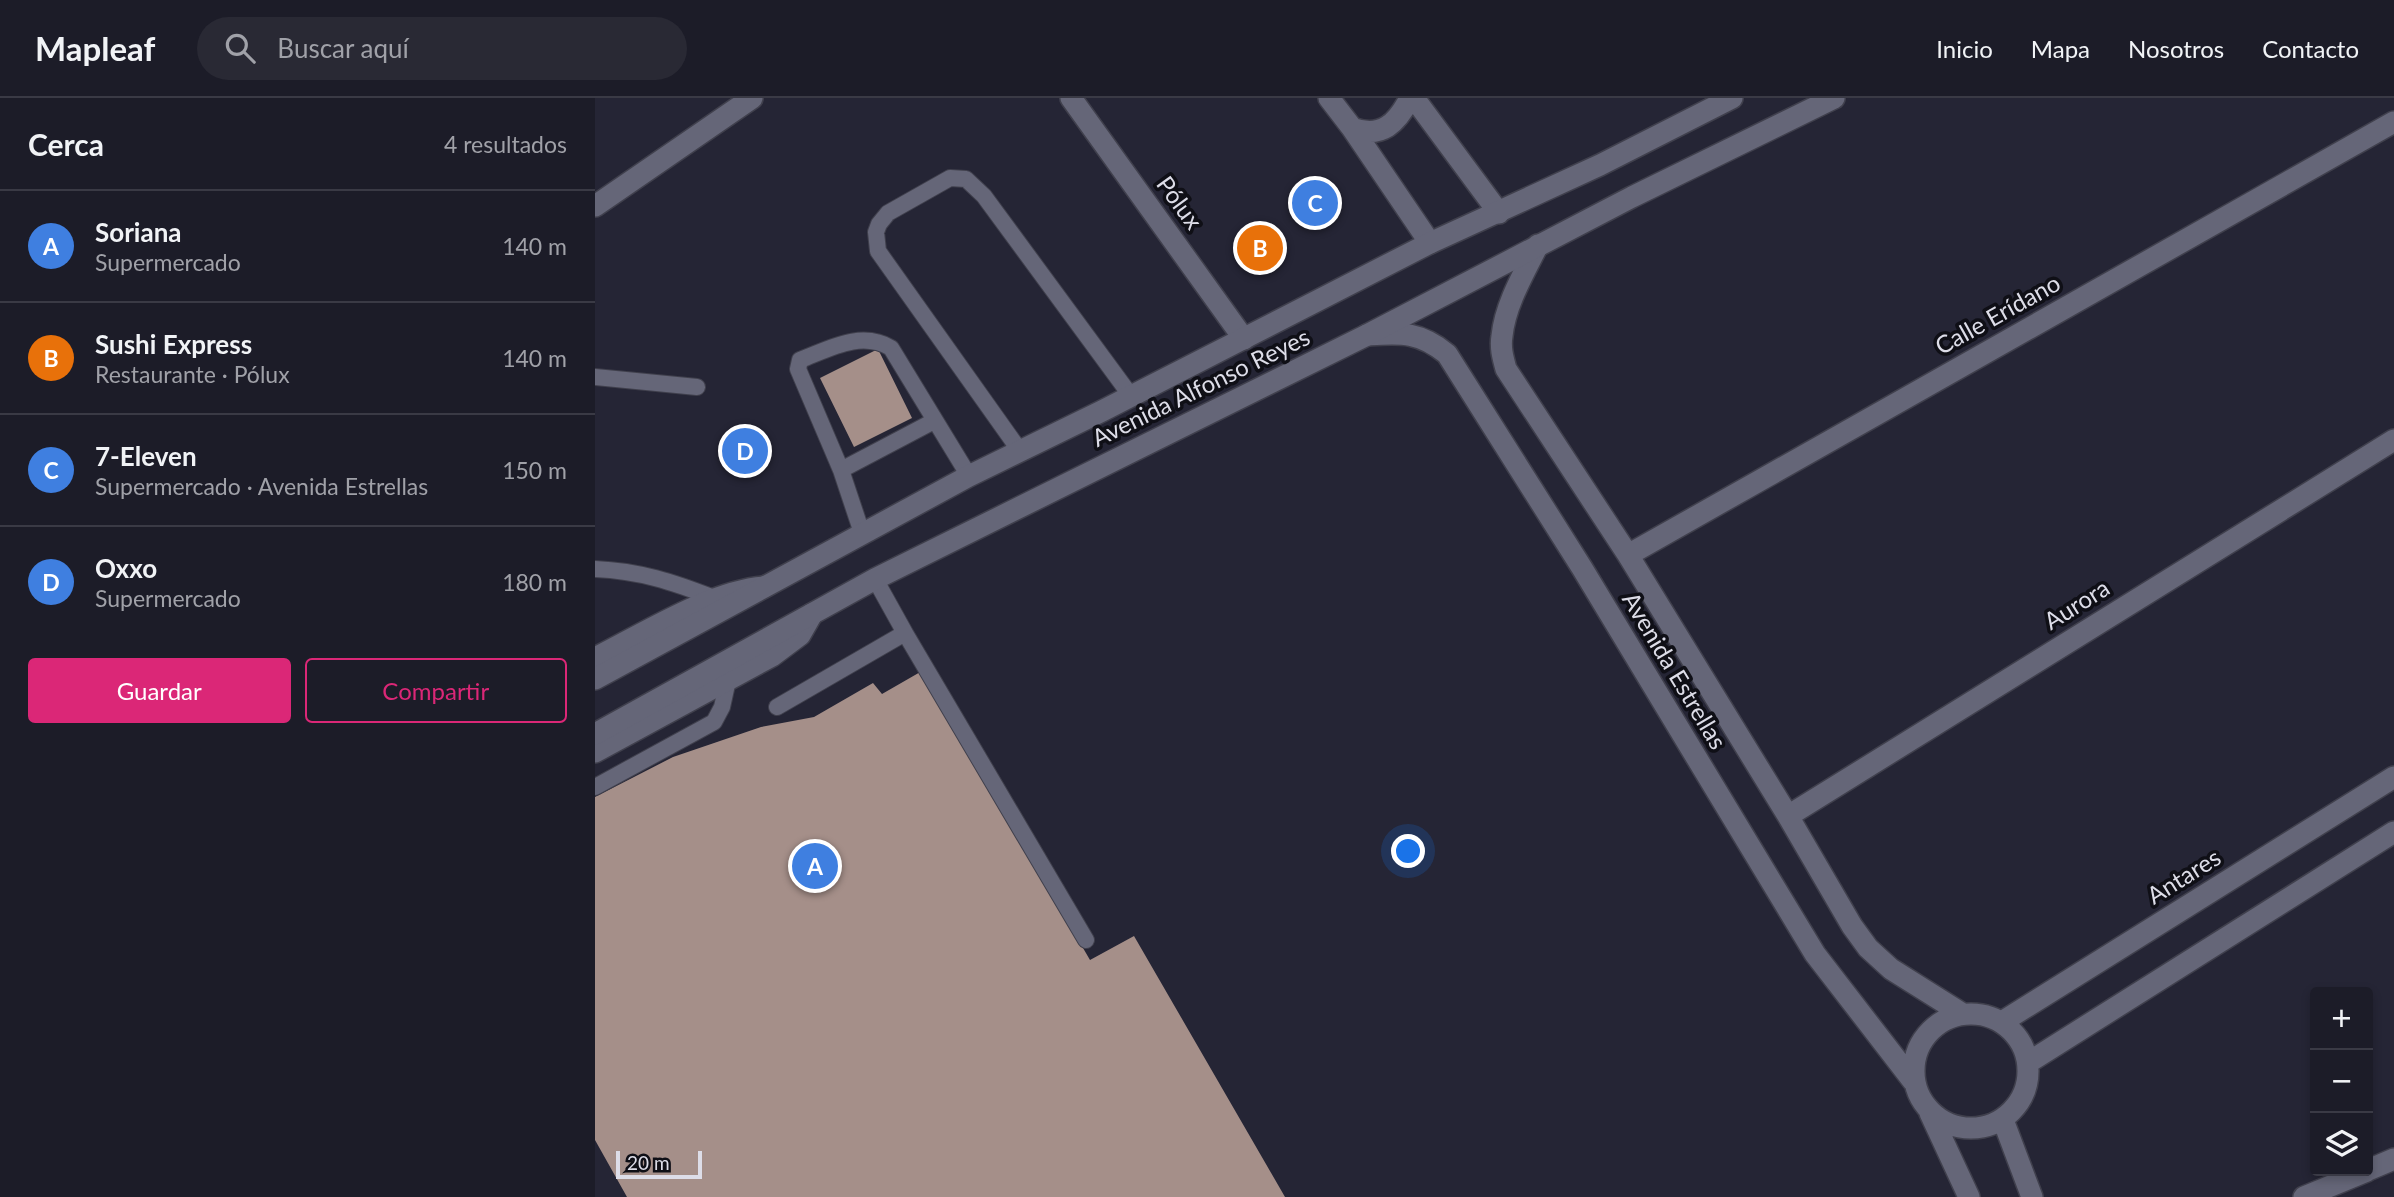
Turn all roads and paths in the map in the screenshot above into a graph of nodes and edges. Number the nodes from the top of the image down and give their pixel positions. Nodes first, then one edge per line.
1 (752, 98) edge
2 (1070, 98) edge
3 (1329, 98) edge
4 (1412, 98) edge
5 (1733, 98) edge
6 (1835, 98) edge
7 (2394, 122) edge
8 (1353, 128) junction
9 (595, 206) edge
10 (1499, 213) junction
11 (1430, 243) junction
12 (1538, 245) junction
13 (1367, 335) junction
14 (1244, 338) junction
15 (595, 377) edge
16 (697, 387) dead end
17 (1131, 396) junction
18 (934, 421) junction
19 (2394, 440) edge
20 (1020, 451) junction
21 (841, 470) junction
22 (969, 476) junction
23 (862, 533) junction
24 (1628, 555) junction
25 (595, 569) edge
26 (875, 579) junction
27 (769, 586) junction
28 (714, 598) junction
29 (812, 614) junction
30 (905, 633) junction
31 (595, 657) edge
32 (595, 679) edge
33 (728, 680) junction
34 (777, 707) dead end
35 (595, 734) edge
36 (595, 751) edge
37 (2394, 777) edge
38 (595, 787) edge
39 (1789, 816) junction
40 (2394, 832) edge
41 (1086, 940) dead end
42 (1961, 1013) junction
43 (2002, 1021) junction
44 (2029, 1062) junction
45 (1913, 1081) junction
46 (1930, 1112) junction
47 (2003, 1120) junction
48 (2394, 1159) edge
49 (2373, 1168) edge
50 (2355, 1176) edge
51 (1969, 1197) edge
52 (2032, 1197) edge
53 (2304, 1197) edge

1 - 9 street
2 - 14 street, Pólux
3 - 8 street
4 - 8 street
4 - 10 street
5 - 10 street, Avenida Alfonso Reyes
6 - 12 street, Avenida Alfonso Reyes
7 - 24 street, Calle Erídano
8 - 11 street
10 - 11 street, Avenida Alfonso Reyes
11 - 14 street, Avenida Alfonso Reyes
12 - 13 street, Avenida Alfonso Reyes
12 - 24 street, Avenida Estrellas
13 - 26 street, Avenida Alfonso Reyes
13 - 45 street, Avenida Estrellas
14 - 17 street, Avenida Alfonso Reyes
15 - 16 lane
17 - 20 street, Avenida Alfonso Reyes
17 - 20 lane
18 - 21 lane
18 - 21 lane
18 - 22 lane
19 - 39 street, Aurora
20 - 22 street, Avenida Alfonso Reyes
21 - 23 lane
22 - 23 street, Avenida Alfonso Reyes
23 - 27 street, Avenida Alfonso Reyes
24 - 39 street, Avenida Estrellas
25 - 28 lane
26 - 29 street, Avenida Alfonso Reyes
26 - 30 lane
27 - 28 street
27 - 32 street, Avenida Alfonso Reyes
28 - 31 street
29 - 33 street
29 - 35 street, Avenida Alfonso Reyes
30 - 34 lane
30 - 41 lane
33 - 36 street
33 - 38 lane
37 - 43 street, Antares
39 - 42 street, Avenida Estrellas
40 - 44 street
42 - 43 street
42 - 45 street
43 - 44 street
44 - 47 street
45 - 46 street
46 - 47 street
46 - 51 street
47 - 52 street
48 - 49 street
50 - 53 street

